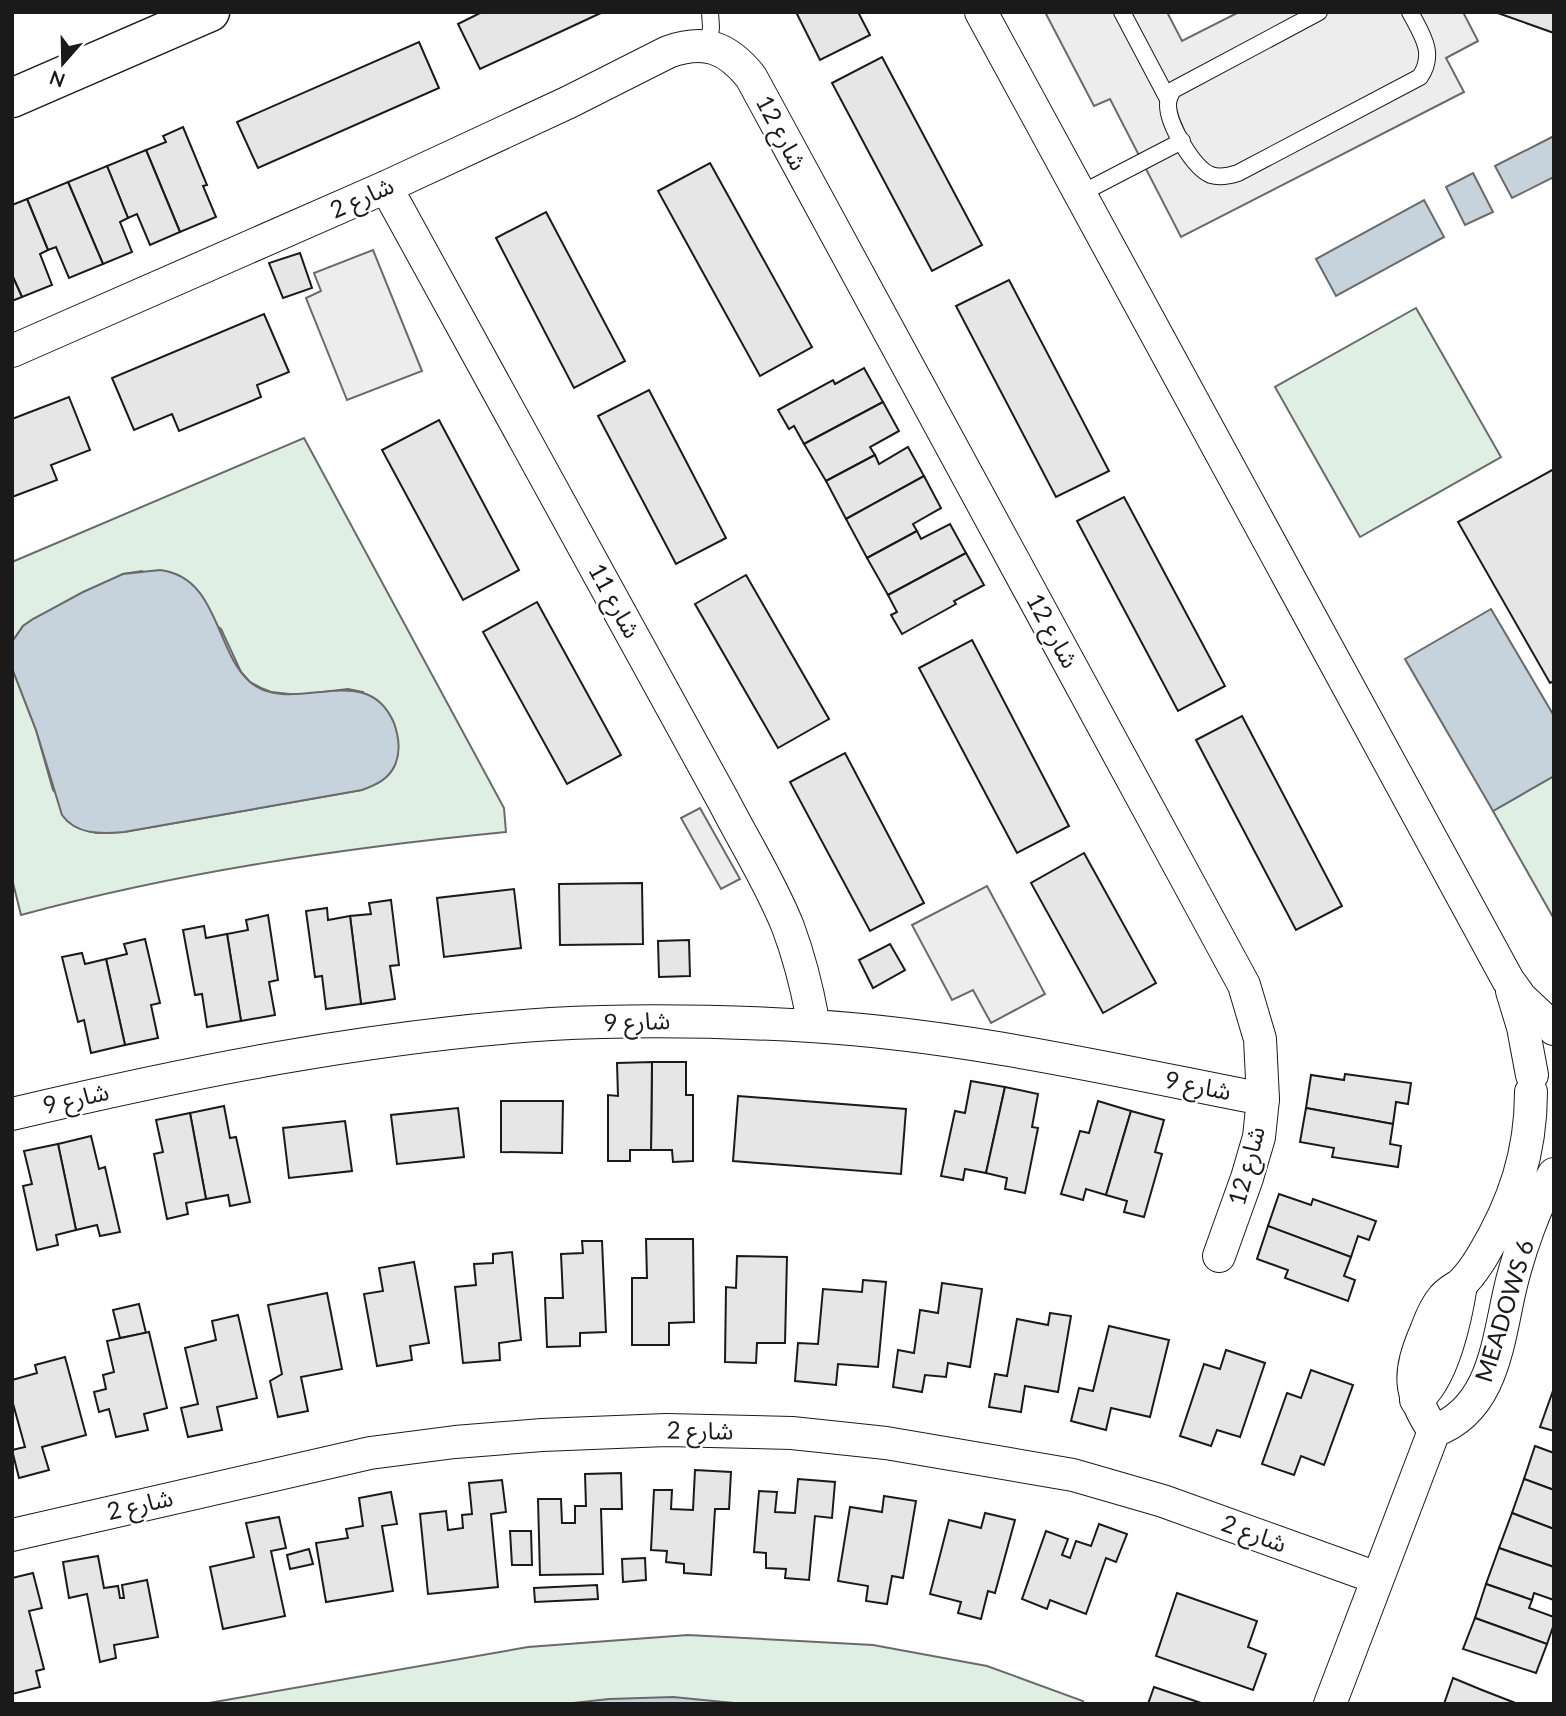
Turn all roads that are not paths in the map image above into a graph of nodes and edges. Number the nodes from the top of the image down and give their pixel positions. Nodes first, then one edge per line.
1 (210, 12) edge
2 (709, 12) edge
3 (981, 12) edge
4 (1122, 12) edge
5 (1318, 12) edge
6 (1410, 12) edge
7 (709, 46) junction
8 (12, 98) edge
9 (1168, 99) junction
10 (1182, 141) junction
11 (386, 187) junction
12 (1080, 194) junction
13 (12, 351) edge
14 (1508, 980) junction
15 (814, 1026) junction
16 (1554, 1029) edge
17 (1554, 1046) edge
18 (1531, 1084) junction
19 (1263, 1099) junction
20 (12, 1114) edge
21 (1554, 1125) edge
22 (1554, 1174) edge
23 (1219, 1256) dead end
24 (1461, 1284) junction
25 (1507, 1304) junction
26 (1434, 1431) junction
27 (12, 1535) edge
28 (1377, 1578) junction
29 (1330, 1704) edge

1 - 8 main road
2 - 7 lane
3 - 12 street
4 - 9 lane
5 - 9 lane
6 - 10 lane
7 - 11 street, شارع 2
7 - 19 street, شارع 12
9 - 10 lane
10 - 12 lane
11 - 13 street, شارع 2
11 - 15 street, شارع 11
12 - 14 street
14 - 16 street
14 - 18 street
15 - 19 street, شارع 9
15 - 20 street, شارع 9
17 - 18 street
18 - 21 street
18 - 24 street, MEADOWS 6
19 - 23 street, شارع 12
22 - 25 street, MEADOWS 6
24 - 25 street
24 - 26 street, MEADOWS 6
25 - 26 street, MEADOWS 6
26 - 28 street
27 - 28 street, شارع 2
28 - 29 street

